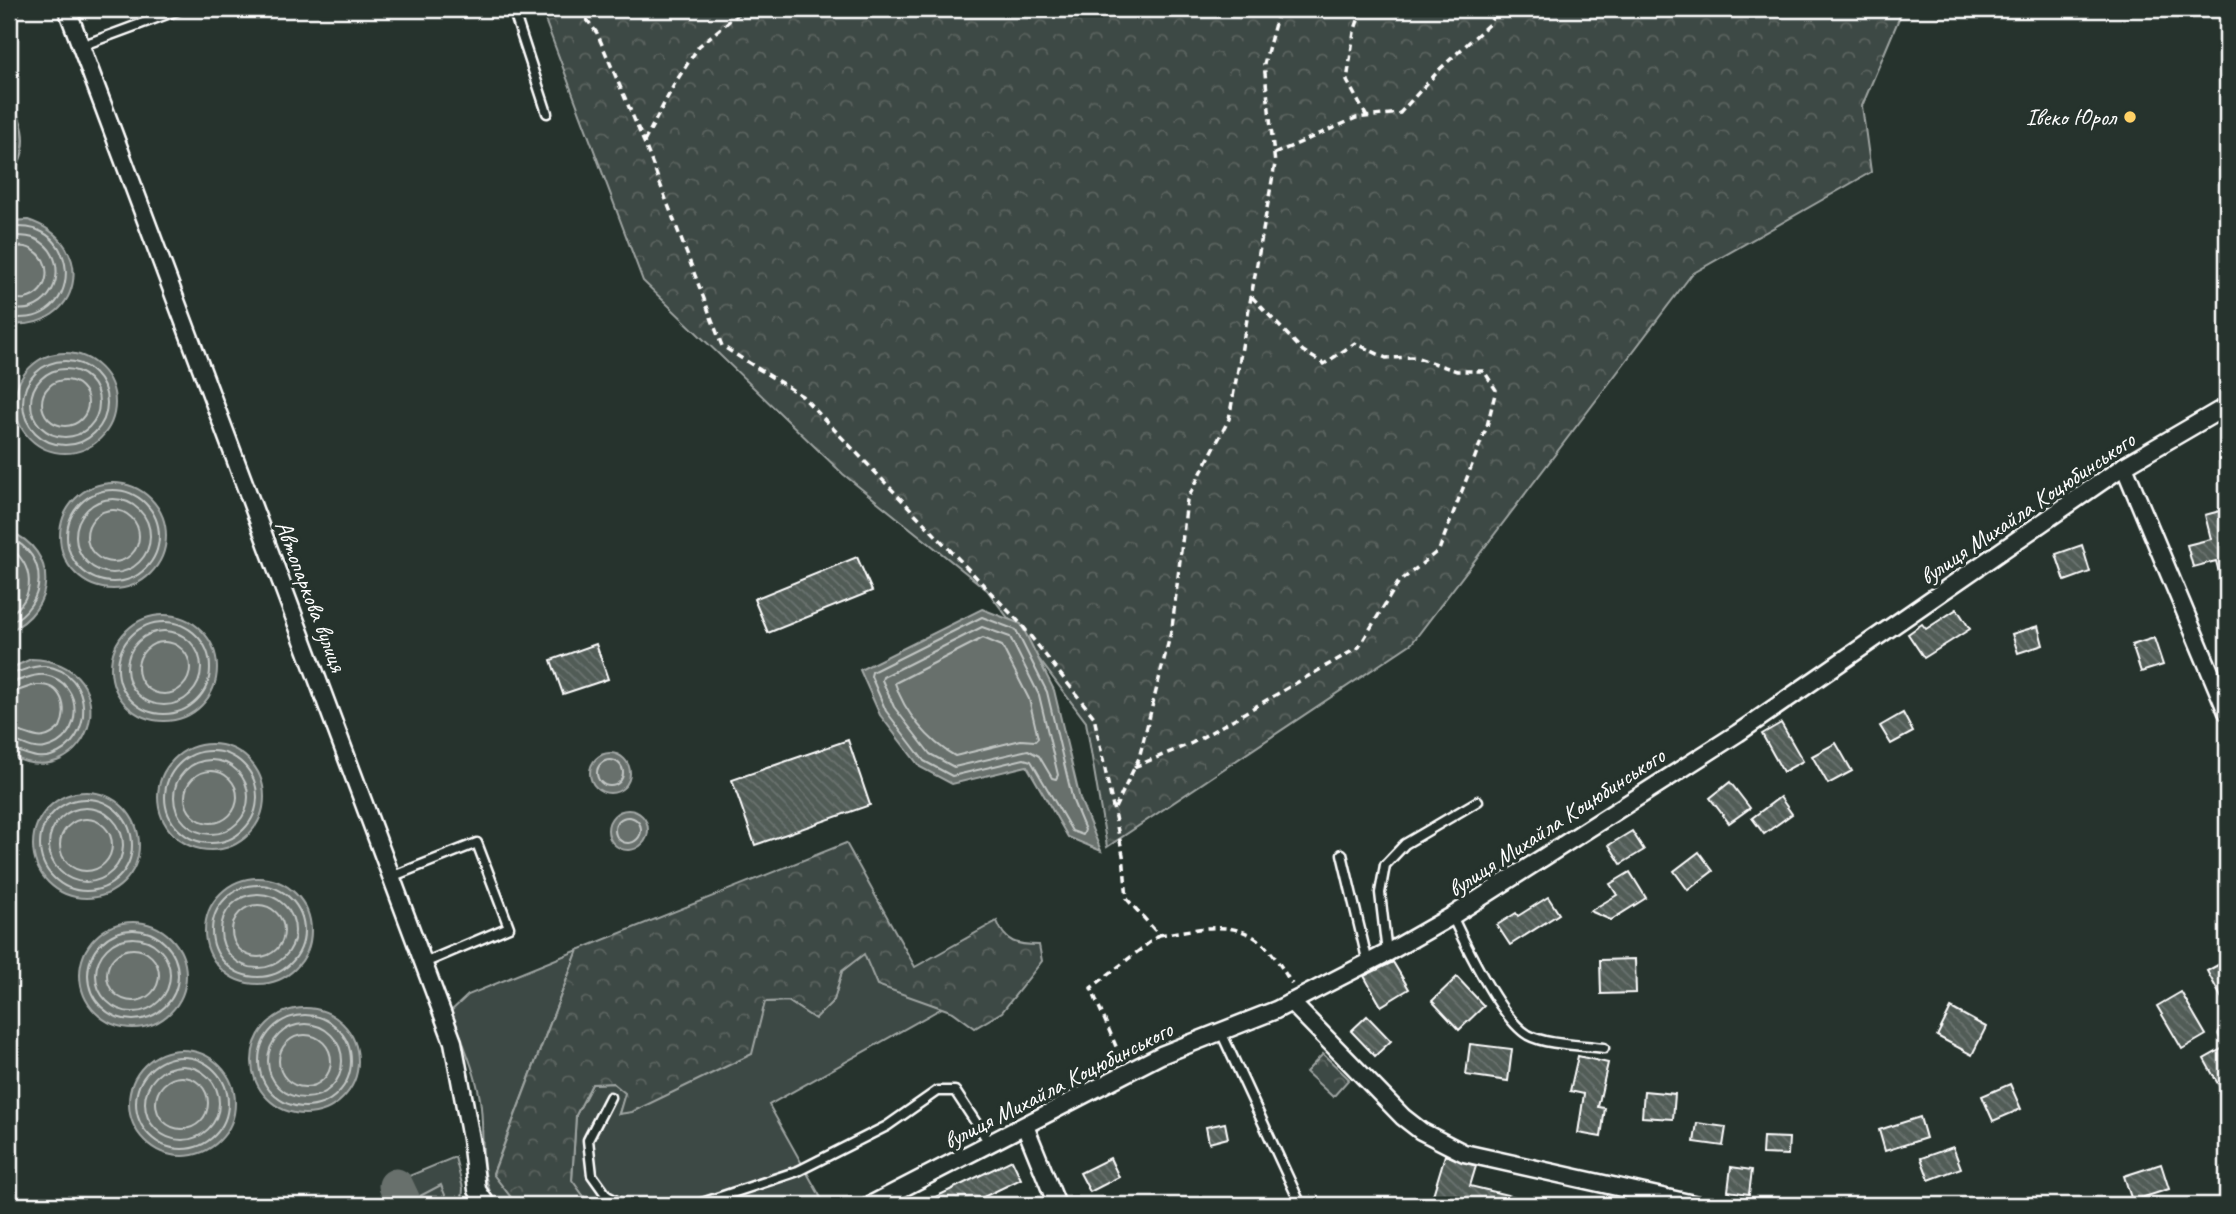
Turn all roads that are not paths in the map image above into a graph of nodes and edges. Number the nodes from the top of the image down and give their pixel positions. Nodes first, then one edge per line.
1 (67, 9) edge
2 (181, 9) edge
3 (513, 9) edge
4 (81, 46) junction
5 (547, 113) dead end
6 (2227, 406) edge
7 (2124, 466) junction
8 (2227, 712) edge
9 (1478, 801) dead end
10 (1342, 854) dead end
11 (391, 877) junction
12 (1452, 916) junction
13 (1387, 953) junction
14 (424, 963) junction
15 (1368, 963) junction
16 (1296, 1000) junction
17 (1221, 1032) junction
18 (1604, 1048) dead end
19 (610, 1097) dead end
20 (1025, 1126) junction
21 (989, 1144) junction
22 (477, 1198) edge
23 (487, 1205) edge
24 (624, 1205) edge
25 (696, 1205) edge
26 (870, 1205) edge
27 (1057, 1205) edge
28 (1301, 1205) edge
29 (1698, 1205) edge

1 - 4 street, Автопаркова вулиця
2 - 4 lane
3 - 5 lane
4 - 11 street, Автопаркова вулиця
6 - 7 street, вулиця Михайла Коцюбинського
7 - 8 street
7 - 12 street, вулиця Михайла Коцюбинського
9 - 13 lane
10 - 15 lane
11 - 14 street, Автопаркова вулиця
11 - 14 lane
12 - 13 street, вулиця Михайла Коцюбинського
12 - 18 lane
13 - 15 street, вулиця Михайла Коцюбинського
14 - 22 street, Автопаркова вулиця
15 - 16 street, вулиця Михайла Коцюбинського
16 - 17 street, вулиця Михайла Коцюбинського
16 - 29 street
17 - 20 street, вулиця Михайла Коцюбинського
17 - 28 lane
19 - 24 lane
20 - 21 street, вулиця Михайла Коцюбинського
20 - 27 street
21 - 25 lane
21 - 26 street, вулиця Михайла Коцюбинського
22 - 23 street, Автопаркова вулиця

